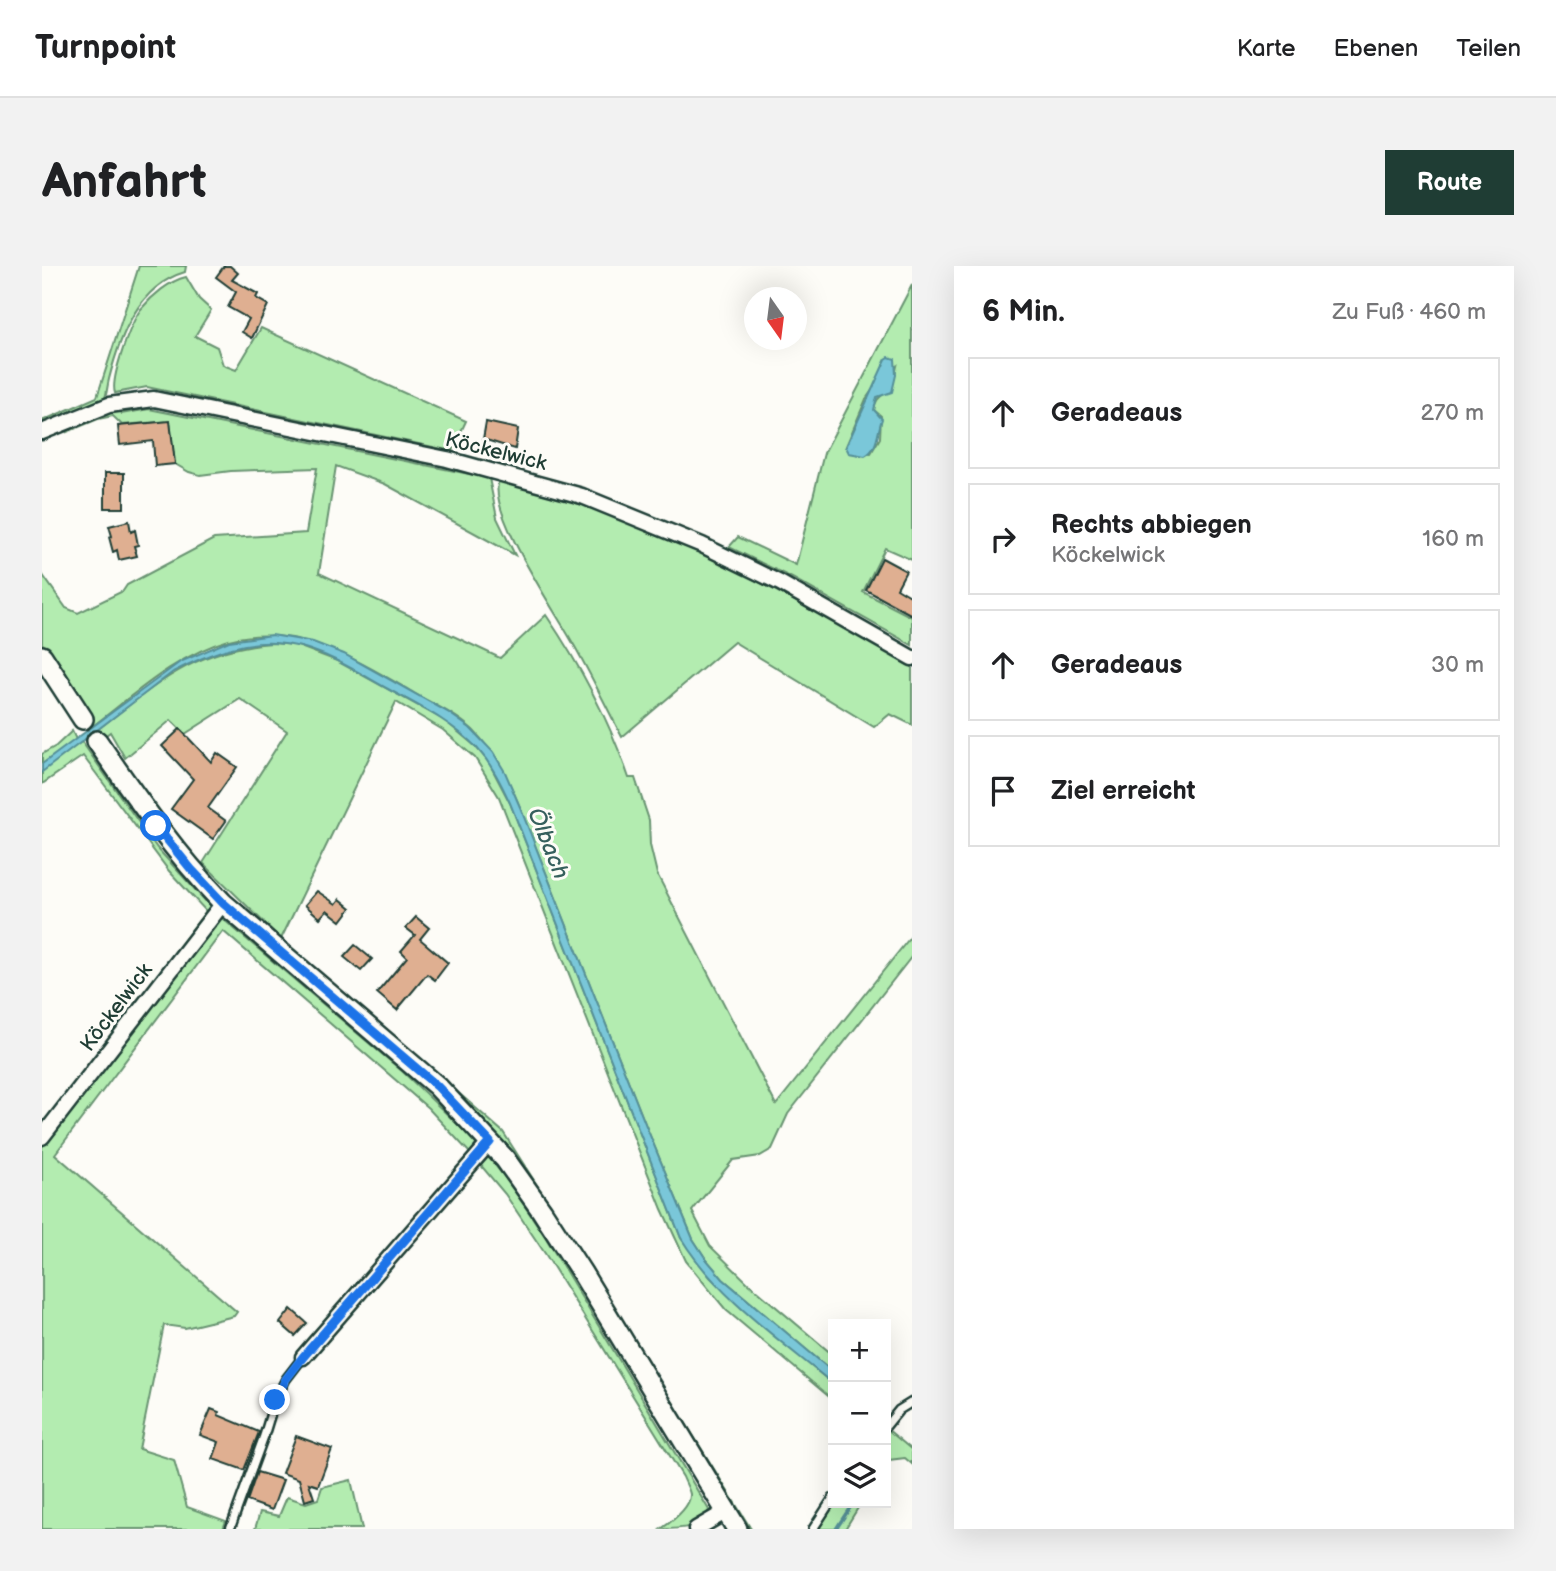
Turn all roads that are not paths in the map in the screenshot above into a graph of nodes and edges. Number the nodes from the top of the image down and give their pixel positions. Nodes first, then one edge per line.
1 (42, 432) edge
2 (42, 656) edge
3 (912, 658) edge
4 (83, 719) dead end
5 (97, 741) dead end
6 (223, 903) junction
7 (42, 1137) edge
8 (490, 1142) junction
9 (303, 1357) joint
10 (912, 1402) edge
11 (891, 1420) edge
12 (828, 1506) edge
13 (725, 1512) junction
14 (230, 1529) edge
15 (696, 1529) edge
16 (737, 1529) edge
17 (813, 1529) edge

1 - 3 street, Köckelwick
2 - 4 main road
5 - 6 main road
6 - 7 street, Köckelwick
6 - 8 main road
8 - 9 street
8 - 13 main road
9 - 14 lane
10 - 11 lane
12 - 17 lane
13 - 15 street
13 - 16 main road

